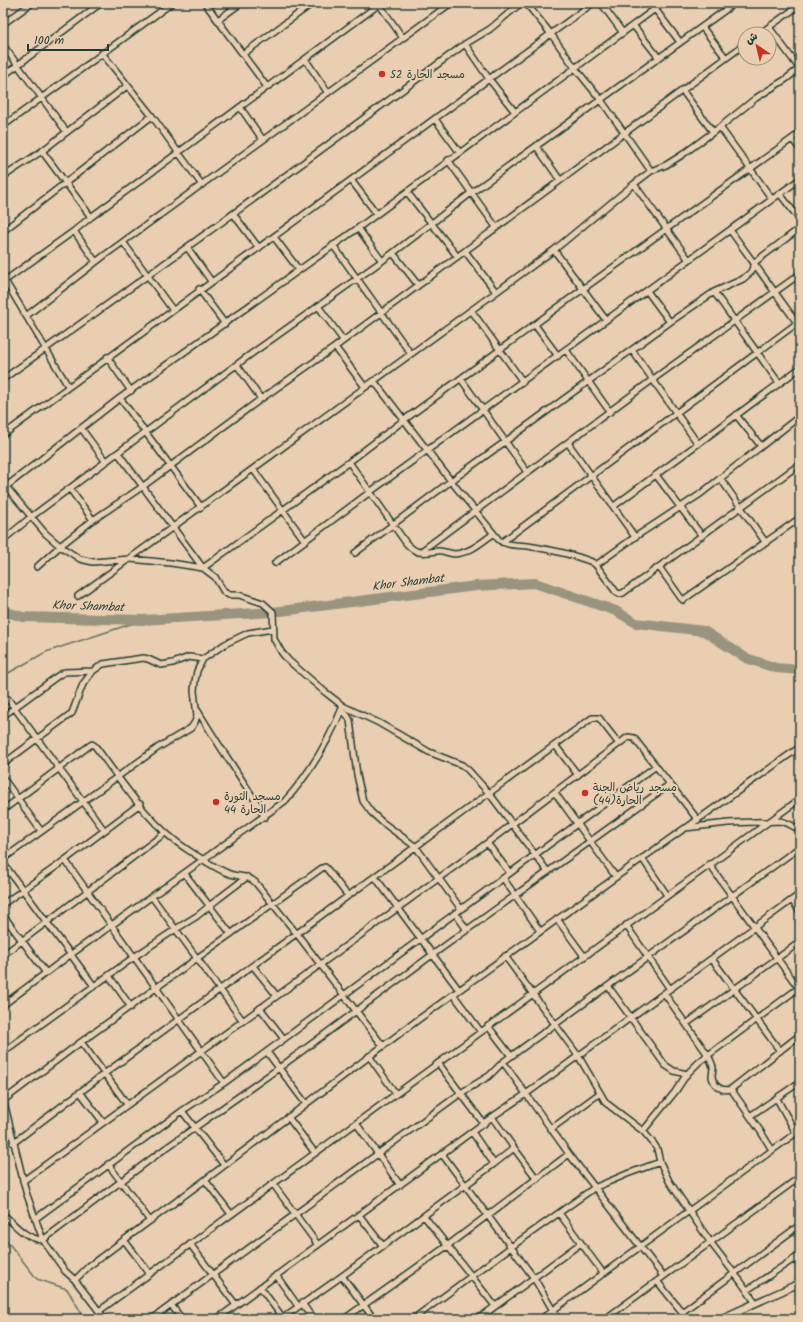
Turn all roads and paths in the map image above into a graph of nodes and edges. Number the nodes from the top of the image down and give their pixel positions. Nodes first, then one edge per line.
1 (32, 3) edge
2 (101, 3) edge
3 (172, 3) edge
4 (205, 3) edge
5 (241, 3) edge
6 (313, 3) edge
7 (451, 3) edge
8 (521, 3) edge
9 (526, 3) edge
10 (593, 3) edge
11 (601, 3) edge
12 (663, 3) edge
13 (734, 3) edge
14 (380, 4) edge
15 (800, 5) edge
16 (655, 9) junction
17 (218, 20) junction
18 (3, 24) edge
19 (634, 25) junction
20 (770, 26) edge
21 (702, 27) junction
22 (623, 33) junction
23 (551, 34) junction
24 (404, 38) junction
25 (777, 38) edge
26 (680, 42) junction
27 (465, 44) junction
28 (3, 45) edge
29 (737, 50) edge
30 (102, 53) junction
31 (243, 54) junction
32 (659, 58) junction
33 (726, 58) junction
34 (305, 59) junction
35 (17, 65) junction
36 (575, 68) junction
37 (800, 68) edge
38 (3, 76) edge
39 (489, 79) junction
40 (127, 86) junction
41 (267, 87) junction
42 (682, 90) junction
43 (328, 93) junction
44 (42, 99) junction
45 (601, 100) junction
46 (240, 106) junction
47 (515, 112) junction
48 (152, 116) junction
49 (435, 119) junction
50 (3, 126) edge
51 (720, 127) junction
52 (66, 131) junction
53 (713, 132) junction
54 (625, 133) junction
55 (800, 134) edge
56 (263, 140) junction
57 (792, 140) junction
58 (536, 146) junction
59 (800, 149) edge
60 (42, 151) junction
61 (178, 153) junction
62 (460, 153) junction
63 (448, 160) junction
64 (751, 169) junction
65 (651, 171) junction
66 (3, 177) edge
67 (800, 179) edge
68 (352, 180) junction
69 (560, 180) junction
70 (67, 184) junction
71 (634, 184) junction
72 (202, 185) junction
73 (407, 192) junction
74 (471, 193) junction
75 (780, 194) junction
76 (772, 199) junction
77 (234, 214) junction
78 (377, 214) junction
79 (91, 217) junction
80 (800, 220) edge
81 (431, 224) junction
82 (496, 227) junction
83 (358, 228) junction
84 (800, 228) edge
85 (666, 229) junction
86 (730, 230) junction
87 (74, 231) junction
88 (3, 232) edge
89 (274, 237) junction
90 (123, 242) junction
91 (333, 245) junction
92 (187, 248) junction
93 (259, 248) junction
94 (554, 250) junction
95 (465, 251) junction
96 (393, 253) junction
97 (457, 256) junction
98 (689, 260) junction
99 (382, 261) junction
100 (96, 262) junction
101 (754, 262) junction
102 (299, 270) junction
103 (800, 274) edge
104 (147, 276) junction
105 (356, 279) junction
106 (4, 280) edge
107 (211, 281) junction
108 (418, 285) junction
109 (199, 289) junction
110 (583, 289) junction
111 (647, 291) junction
112 (496, 292) junction
113 (714, 292) junction
114 (775, 292) junction
115 (318, 306) junction
116 (172, 309) junction
117 (471, 310) junction
118 (381, 312) junction
119 (26, 316) junction
120 (606, 320) junction
121 (670, 322) junction
122 (734, 322) junction
123 (225, 324) junction
124 (799, 324) edge
125 (535, 325) junction
126 (343, 340) junction
127 (335, 347) junction
128 (45, 349) junction
129 (500, 350) junction
130 (566, 350) junction
131 (632, 350) junction
132 (756, 352) junction
133 (411, 354) junction
134 (558, 356) junction
135 (107, 357) junction
136 (236, 365) junction
137 (800, 368) edge
138 (3, 379) edge
139 (461, 379) junction
140 (374, 380) junction
141 (652, 380) junction
142 (590, 381) junction
143 (523, 382) junction
144 (779, 383) junction
145 (68, 386) junction
146 (365, 387) junction
147 (131, 391) junction
148 (120, 398) junction
149 (261, 399) junction
150 (484, 410) junction
151 (610, 412) junction
152 (676, 413) junction
153 (736, 415) junction
154 (800, 416) edge
155 (404, 420) junction
156 (81, 428) junction
157 (146, 432) junction
158 (3, 435) edge
159 (507, 442) junction
160 (568, 443) junction
161 (698, 444) junction
162 (761, 446) junction
163 (427, 451) junction
164 (118, 453) junction
165 (106, 462) junction
166 (349, 462) junction
167 (800, 464) edge
168 (170, 466) junction
169 (253, 469) junction
170 (527, 472) junction
171 (591, 475) junction
172 (656, 475) junction
173 (720, 478) junction
174 (451, 481) junction
175 (4, 486) edge
176 (142, 487) junction
177 (70, 488) junction
178 (370, 492) junction
179 (614, 506) junction
180 (201, 507) junction
181 (680, 507) junction
182 (741, 507) junction
183 (282, 510) junction
184 (474, 511) junction
185 (30, 517) junction
186 (800, 518) edge
187 (93, 520) junction
188 (393, 524) junction
189 (172, 528) junction
190 (493, 534) junction
191 (702, 536) junction
192 (636, 537) junction
193 (3, 540) edge
194 (305, 541) junction
195 (502, 542) junction
196 (766, 543) junction
197 (60, 546) junction
198 (354, 552) dead end
199 (420, 552) junction
200 (130, 559) junction
201 (275, 563) dead end
202 (596, 565) junction
203 (37, 567) dead end
204 (659, 567) junction
205 (202, 568) junction
206 (78, 596) dead end
207 (273, 629) junction
208 (203, 659) junction
209 (93, 671) junction
210 (8, 699) dead end
211 (14, 707) junction
212 (342, 709) junction
213 (197, 710) junction
214 (3, 716) edge
215 (37, 738) junction
216 (619, 744) junction
217 (555, 745) junction
218 (800, 747) edge
219 (3, 764) edge
220 (656, 766) junction
221 (59, 768) junction
222 (578, 775) junction
223 (118, 776) junction
224 (3, 778) edge
225 (670, 784) junction
226 (489, 793) junction
227 (555, 793) junction
228 (18, 799) junction
229 (800, 799) edge
230 (83, 801) junction
231 (140, 804) junction
232 (3, 810) edge
233 (265, 817) junction
234 (698, 820) junction
235 (770, 822) junction
236 (513, 824) junction
237 (578, 824) junction
238 (686, 828) junction
239 (104, 830) junction
240 (800, 830) edge
241 (41, 831) junction
242 (165, 833) junction
243 (590, 841) junction
244 (487, 843) junction
245 (416, 847) junction
246 (800, 847) edge
247 (535, 854) junction
248 (3, 858) edge
249 (642, 858) junction
250 (64, 860) junction
251 (204, 860) junction
252 (3, 863) edge
253 (709, 864) junction
254 (548, 872) junction
255 (510, 873) junction
256 (185, 874) junction
257 (248, 877) junction
258 (375, 877) junction
259 (616, 877) junction
260 (439, 878) junction
261 (503, 878) junction
262 (22, 889) junction
263 (87, 892) junction
264 (800, 894) edge
265 (668, 895) junction
266 (348, 896) junction
267 (515, 896) junction
268 (732, 896) junction
269 (152, 897) junction
270 (792, 900) junction
271 (272, 903) junction
272 (3, 904) edge
273 (209, 906) junction
274 (398, 908) junction
275 (461, 909) junction
276 (800, 912) edge
277 (455, 913) junction
278 (3, 915) edge
279 (557, 919) junction
280 (46, 922) junction
281 (111, 925) junction
282 (626, 925) junction
283 (754, 928) junction
284 (176, 929) junction
285 (467, 930) junction
286 (540, 931) junction
287 (231, 934) junction
288 (297, 934) junction
289 (420, 938) junction
290 (22, 941) junction
291 (800, 942) edge
292 (3, 955) edge
293 (70, 955) junction
294 (432, 955) junction
295 (505, 956) junction
296 (584, 956) junction
297 (134, 957) junction
298 (648, 957) junction
299 (777, 958) junction
300 (197, 959) junction
301 (712, 959) junction
302 (320, 964) junction
303 (253, 966) junction
304 (46, 973) junction
305 (108, 976) junction
306 (94, 986) junction
307 (608, 986) junction
308 (670, 988) junction
309 (800, 988) edge
310 (156, 989) junction
311 (220, 990) junction
312 (459, 990) junction
313 (734, 990) junction
314 (533, 993) junction
315 (664, 993) junction
316 (453, 994) junction
317 (344, 995) junction
318 (277, 996) junction
319 (3, 1005) edge
320 (131, 1007) junction
321 (260, 1008) junction
322 (356, 1011) junction
323 (631, 1018) junction
324 (178, 1020) junction
325 (756, 1020) junction
326 (243, 1021) junction
327 (556, 1024) junction
328 (686, 1024) junction
329 (488, 1026) junction
330 (481, 1032) junction
331 (800, 1035) edge
332 (284, 1039) junction
333 (81, 1042) junction
334 (382, 1046) junction
335 (201, 1051) junction
336 (780, 1051) junction
337 (3, 1052) edge
338 (267, 1052) junction
339 (708, 1055) junction
340 (369, 1056) junction
341 (511, 1056) junction
342 (579, 1056) junction
343 (503, 1062) junction
344 (438, 1063) junction
345 (279, 1068) junction
346 (104, 1074) junction
347 (687, 1074) junction
348 (800, 1082) edge
349 (224, 1083) junction
350 (731, 1089) junction
351 (80, 1092) junction
352 (461, 1093) junction
353 (600, 1093) junction
354 (396, 1094) junction
355 (526, 1094) junction
356 (3, 1099) edge
357 (776, 1099) junction
358 (127, 1104) junction
359 (306, 1104) junction
360 (182, 1111) junction
361 (750, 1116) junction
362 (288, 1117) junction
363 (492, 1117) junction
364 (103, 1122) junction
365 (356, 1123) junction
366 (484, 1124) junction
367 (195, 1128) junction
368 (551, 1129) junction
369 (643, 1130) junction
370 (798, 1131) edge
371 (472, 1132) junction
372 (13, 1143) junction
373 (514, 1148) junction
374 (772, 1150) junction
375 (315, 1153) junction
376 (378, 1154) junction
377 (442, 1154) junction
378 (569, 1154) junction
379 (660, 1162) junction
380 (108, 1164) junction
381 (494, 1164) junction
382 (224, 1165) junction
383 (800, 1177) edge
384 (537, 1179) junction
385 (205, 1180) junction
386 (23, 1181) junction
387 (121, 1182) junction
388 (273, 1184) junction
389 (400, 1185) junction
390 (465, 1185) junction
391 (594, 1188) junction
392 (689, 1212) junction
393 (559, 1213) junction
394 (3, 1214) edge
395 (231, 1214) junction
396 (296, 1215) junction
397 (359, 1215) junction
398 (424, 1216) junction
399 (488, 1216) junction
400 (35, 1219) junction
401 (150, 1221) junction
402 (798, 1226) edge
403 (800, 1233) edge
404 (43, 1240) junction
405 (124, 1240) junction
406 (581, 1243) junction
407 (710, 1243) junction
408 (190, 1244) junction
409 (318, 1245) junction
410 (383, 1246) junction
411 (447, 1246) junction
412 (511, 1247) junction
413 (640, 1247) junction
414 (800, 1255) edge
415 (795, 1259) junction
416 (800, 1267) edge
417 (603, 1273) junction
418 (734, 1273) junction
419 (150, 1274) junction
420 (213, 1275) junction
421 (276, 1275) junction
422 (342, 1276) junction
423 (471, 1276) junction
424 (663, 1276) junction
425 (534, 1278) junction
426 (75, 1280) junction
427 (657, 1281) junction
428 (800, 1282) edge
429 (260, 1287) junction
430 (747, 1290) junction
431 (755, 1302) junction
432 (172, 1305) junction
433 (236, 1305) junction
434 (300, 1305) junction
435 (364, 1305) junction
436 (494, 1306) junction
437 (553, 1310) junction
438 (98, 1311) junction
439 (682, 1312) junction
440 (282, 1318) edge
441 (105, 1319) edge
442 (152, 1319) edge
443 (182, 1319) edge
444 (217, 1319) edge
445 (313, 1319) edge
446 (344, 1319) edge
447 (374, 1319) edge
448 (413, 1319) edge
449 (478, 1319) edge
450 (541, 1319) edge
451 (558, 1319) edge
452 (605, 1319) edge
453 (687, 1319) edge
454 (720, 1319) edge

1 - 18 street
2 - 35 street
3 - 30 street
4 - 17 street
5 - 17 street
6 - 31 street
7 - 24 street
8 - 27 street
9 - 23 street
10 - 23 street
11 - 22 street
12 - 16 street
13 - 21 street
14 - 24 street
14 - 34 street
15 - 20 street
16 - 19 street
16 - 26 street
17 - 31 street
19 - 22 street
19 - 32 street
21 - 26 street
21 - 33 street
22 - 36 street
23 - 36 street
23 - 39 street
24 - 43 street
25 - 37 street
26 - 32 street
27 - 39 street
27 - 77 street
28 - 35 street
29 - 33 street
30 - 40 street
30 - 44 street
31 - 41 street
32 - 45 street
33 - 42 street
34 - 41 street
34 - 43 street
35 - 38 street
35 - 44 street
36 - 45 street
36 - 47 street
37 - 51 street
39 - 47 street
39 - 49 street
40 - 48 street
40 - 52 street
41 - 46 street
42 - 53 street
42 - 54 street
43 - 56 street
44 - 50 street
44 - 52 street
45 - 54 street
45 - 58 street
46 - 56 street
46 - 61 street
47 - 62 street
48 - 61 street
48 - 70 street
49 - 62 street
49 - 68 street
51 - 53 street
51 - 64 street
52 - 60 street
53 - 65 street
54 - 65 street
54 - 69 street
55 - 57 street
56 - 72 street
57 - 59 street
57 - 64 street
58 - 69 street
58 - 74 street
60 - 66 street
60 - 70 street
61 - 72 street
61 - 79 street
62 - 63 street
63 - 73 street
63 - 74 street
64 - 76 street
64 - 85 street
65 - 71 street
67 - 75 street
68 - 78 street
68 - 89 street
69 - 82 street
70 - 79 street
70 - 88 street
71 - 85 street
71 - 94 street
72 - 90 street
73 - 78 street
73 - 81 street
74 - 81 street
74 - 82 street
75 - 76 street
75 - 80 street
76 - 86 street
77 - 92 street
77 - 93 street
78 - 83 street
79 - 87 street
81 - 96 street
81 - 97 street
82 - 95 street
83 - 91 street
83 - 99 street
84 - 101 street
85 - 98 street
85 - 110 street
86 - 98 street
86 - 101 street
87 - 100 street
87 - 106 street
89 - 93 street
89 - 102 street
90 - 100 street
90 - 104 street
91 - 102 street
91 - 105 street
92 - 104 street
92 - 107 street
93 - 107 street
94 - 110 street
94 - 112 street
95 - 97 street
95 - 112 street
96 - 99 street
96 - 108 street
97 - 108 street
98 - 111 street
99 - 105 street
100 - 119 street
101 - 113 street
101 - 114 street
102 - 123 street
103 - 114 street
104 - 116 street
104 - 128 street
105 - 115 street
105 - 118 street
106 - 119 street
107 - 109 street
108 - 118 street
109 - 116 street
109 - 123 street
110 - 120 street
110 - 125 street
111 - 120 street
111 - 121 street
112 - 117 street
113 - 121 street
113 - 122 street
114 - 122 street
114 - 124 street
115 - 126 street
115 - 136 street
116 - 135 street
117 - 129 street
117 - 133 street
118 - 126 street
118 - 133 street
119 - 128 street
120 - 130 street
121 - 131 street
122 - 132 street
122 - 141 street
123 - 147 street
124 - 132 street
125 - 129 street
125 - 134 street
126 - 127 street
127 - 146 street
127 - 149 street
128 - 138 street
128 - 145 street
129 - 139 street
129 - 143 street
130 - 134 street
130 - 142 street
131 - 141 street
131 - 142 street
132 - 144 street
132 - 152 street
133 - 140 street
134 - 143 street
135 - 145 street
135 - 147 street
136 - 149 street
136 - 157 street
137 - 144 street
139 - 150 street
139 - 155 street
140 - 146 street
140 - 155 street
141 - 151 street
141 - 152 street
142 - 151 street
142 - 159 street
143 - 150 street
144 - 153 street
145 - 158 street
146 - 169 street
147 - 148 street
148 - 156 street
148 - 157 street
149 - 168 street
150 - 159 street
150 - 163 street
151 - 160 street
152 - 161 street
152 - 171 street
153 - 161 street
153 - 162 street
154 - 162 street
155 - 163 street
155 - 166 street
156 - 165 street
156 - 175 street
157 - 164 street
157 - 168 street
159 - 170 street
159 - 174 street
160 - 170 street
160 - 171 street
161 - 172 street
162 - 173 street
163 - 174 street
163 - 178 street
164 - 165 street
164 - 176 street
165 - 177 street
166 - 178 street
166 - 183 street
167 - 182 street
168 - 176 street
168 - 180 street
169 - 180 street
169 - 183 street
170 - 184 street
171 - 179 street
171 - 195 street
172 - 179 street
172 - 181 street
173 - 181 street
173 - 182 street
174 - 184 street
174 - 188 street
175 - 185 street
176 - 187 street
176 - 189 street
177 - 185 street
177 - 187 street
178 - 188 street
178 - 194 street
179 - 192 street
180 - 189 street
181 - 191 street
181 - 192 street
182 - 191 street
182 - 196 street
183 - 194 street
183 - 205 street
184 - 190 street
184 - 199 street
185 - 193 street
185 - 197 street
186 - 196 street
187 - 197 street
188 - 198 street
188 - 199 street
189 - 200 street
189 - 205 street
190 - 195 street
190 - 199 street
191 - 204 street
192 - 202 street
194 - 201 street
195 - 202 street
196 - 204 street
197 - 200 street
197 - 203 street
200 - 205 street
200 - 206 street
202 - 204 street
205 - 207 street
207 - 208 street
207 - 212 street
208 - 209 street
208 - 213 street
209 - 211 street
209 - 215 street
210 - 211 street
211 - 214 street
211 - 215 street
212 - 226 street
212 - 233 street
212 - 245 street
213 - 223 street
213 - 233 street
215 - 219 street
215 - 221 street
216 - 217 street
216 - 220 street
216 - 222 street
217 - 222 street
217 - 226 street
218 - 234 street
220 - 225 street
220 - 237 street
221 - 223 street
221 - 228 street
221 - 230 street
222 - 227 street
223 - 230 street
223 - 231 street
224 - 228 street
225 - 234 street
225 - 243 street
226 - 236 street
226 - 245 street
227 - 236 street
227 - 237 street
228 - 232 street
228 - 241 street
229 - 235 street
230 - 239 street
230 - 241 street
231 - 239 street
231 - 242 street
233 - 251 street
234 - 238 street
235 - 238 street
235 - 240 street
235 - 253 street
236 - 244 street
236 - 247 street
237 - 243 street
237 - 247 street
238 - 249 street
239 - 250 street
241 - 248 street
242 - 251 street
242 - 263 street
243 - 254 street
243 - 259 street
244 - 255 street
244 - 260 street
245 - 258 street
245 - 260 street
246 - 268 street
247 - 254 street
247 - 255 street
249 - 259 street
249 - 265 street
250 - 262 street
250 - 263 street
251 - 256 street
251 - 257 street
252 - 262 street
253 - 265 street
253 - 268 street
254 - 267 street
255 - 261 street
256 - 269 street
256 - 273 street
257 - 271 street
257 - 273 street
258 - 266 street
258 - 274 street
259 - 279 street
260 - 274 street
260 - 275 street
261 - 267 street
261 - 275 street
262 - 272 street
262 - 280 street
263 - 280 street
263 - 281 street
264 - 270 street
265 - 282 street
266 - 271 street
266 - 288 street
267 - 285 street
267 - 286 street
268 - 283 street
268 - 298 street
269 - 281 street
269 - 284 street
270 - 276 street
270 - 283 street
271 - 287 street
271 - 288 street
273 - 284 street
273 - 287 street
274 - 289 street
274 - 302 street
275 - 277 street
277 - 285 street
277 - 289 street
278 - 290 street
279 - 286 street
279 - 296 street
280 - 290 street
280 - 293 street
281 - 293 street
281 - 297 street
282 - 296 street
282 - 298 street
283 - 299 street
283 - 301 street
284 - 297 street
284 - 300 street
285 - 294 street
286 - 295 street
287 - 300 street
288 - 302 street
288 - 303 street
289 - 294 street
289 - 317 street
290 - 292 street
290 - 304 street
291 - 299 street
293 - 304 street
293 - 306 street
294 - 312 street
294 - 322 street
295 - 312 street
295 - 314 street
296 - 314 street
297 - 305 street
297 - 310 street
298 - 307 street
298 - 308 street
299 - 309 street
299 - 313 street
300 - 310 street
300 - 311 street
301 - 308 street
301 - 313 street
302 - 317 street
302 - 318 street
303 - 311 street
303 - 318 street
304 - 319 street
305 - 306 street
305 - 320 street
306 - 337 street
307 - 323 street
307 - 327 street
308 - 315 street
309 - 325 street
310 - 320 street
310 - 324 street
311 - 324 street
311 - 326 street
312 - 316 street
313 - 325 street
313 - 328 street
314 - 327 street
314 - 329 street
315 - 323 street
315 - 328 street
316 - 330 street
316 - 334 street
317 - 322 street
317 - 332 street
318 - 321 street
320 - 333 street
321 - 326 street
321 - 332 street
322 - 334 street
322 - 345 street
323 - 342 street
323 - 347 street
324 - 335 street
324 - 346 street
325 - 336 street
325 - 339 street
326 - 335 street
327 - 341 street
327 - 342 street
328 - 339 street
329 - 330 street
329 - 341 street
330 - 344 street
331 - 336 street
332 - 338 street
333 - 346 street
333 - 356 street
334 - 340 street
335 - 349 street
335 - 358 street
336 - 350 street
338 - 345 street
338 - 349 street
339 - 347 street
339 - 350 street
340 - 354 street
340 - 359 street
341 - 343 street
342 - 353 street
342 - 355 street
343 - 352 street
343 - 355 street
344 - 352 street
344 - 354 street
345 - 359 street
345 - 367 street
346 - 351 street
346 - 358 street
347 - 369 street
348 - 357 street
349 - 360 street
350 - 361 street
351 - 364 street
351 - 372 street
352 - 366 street
352 - 376 street
353 - 368 street
353 - 369 street
354 - 365 street
355 - 363 street
355 - 368 street
356 - 372 street
357 - 361 street
357 - 370 street
358 - 364 street
359 - 362 street
360 - 367 street
360 - 380 street
361 - 374 street
362 - 375 street
362 - 382 street
363 - 366 street
363 - 373 street
364 - 386 street
365 - 375 street
365 - 376 street
366 - 371 street
367 - 382 street
367 - 387 street
368 - 378 street
369 - 379 street
370 - 374 street
371 - 377 street
371 - 381 street
372 - 386 street
373 - 381 street
373 - 384 street
374 - 392 street
375 - 388 street
376 - 389 street
376 - 396 street
377 - 389 street
377 - 390 street
378 - 384 street
378 - 391 street
379 - 391 street
379 - 392 street
380 - 387 street
380 - 400 street
381 - 390 street
382 - 385 street
383 - 407 street
384 - 399 street
385 - 395 street
385 - 401 street
386 - 400 street
387 - 401 street
387 - 404 street
388 - 395 street
388 - 396 street
389 - 397 street
390 - 398 street
390 - 399 street
391 - 393 street
391 - 413 street
392 - 407 street
392 - 413 street
393 - 406 street
393 - 412 street
394 - 404 street
395 - 408 street
396 - 409 street
396 - 420 street
397 - 409 street
397 - 410 street
398 - 410 street
398 - 411 street
399 - 411 street
399 - 412 street
400 - 404 street
401 - 405 street
402 - 403 street
402 - 418 street
404 - 426 street
405 - 419 street
405 - 426 street
406 - 417 street
406 - 425 street
407 - 418 street
407 - 424 street
408 - 419 street
408 - 420 street
409 - 421 street
410 - 422 street
411 - 423 street
411 - 435 street
412 - 423 street
412 - 425 street
413 - 417 street
413 - 424 street
414 - 415 street
415 - 416 street
415 - 430 street
417 - 437 street
418 - 430 street
418 - 439 street
419 - 438 street
420 - 432 street
420 - 433 street
421 - 429 street
421 - 434 street
422 - 434 street
422 - 435 street
423 - 436 street
423 - 448 street
424 - 427 street
425 - 436 street
425 - 437 street
426 - 438 street
427 - 439 street
427 - 452 street
428 - 431 street
429 - 433 street
429 - 440 street
430 - 431 street
431 - 454 street
432 - 442 street
432 - 443 street
433 - 444 street
434 - 440 street
434 - 445 street
435 - 446 street
435 - 447 street
436 - 449 street
437 - 450 street
437 - 451 street
438 - 441 street
439 - 453 street

